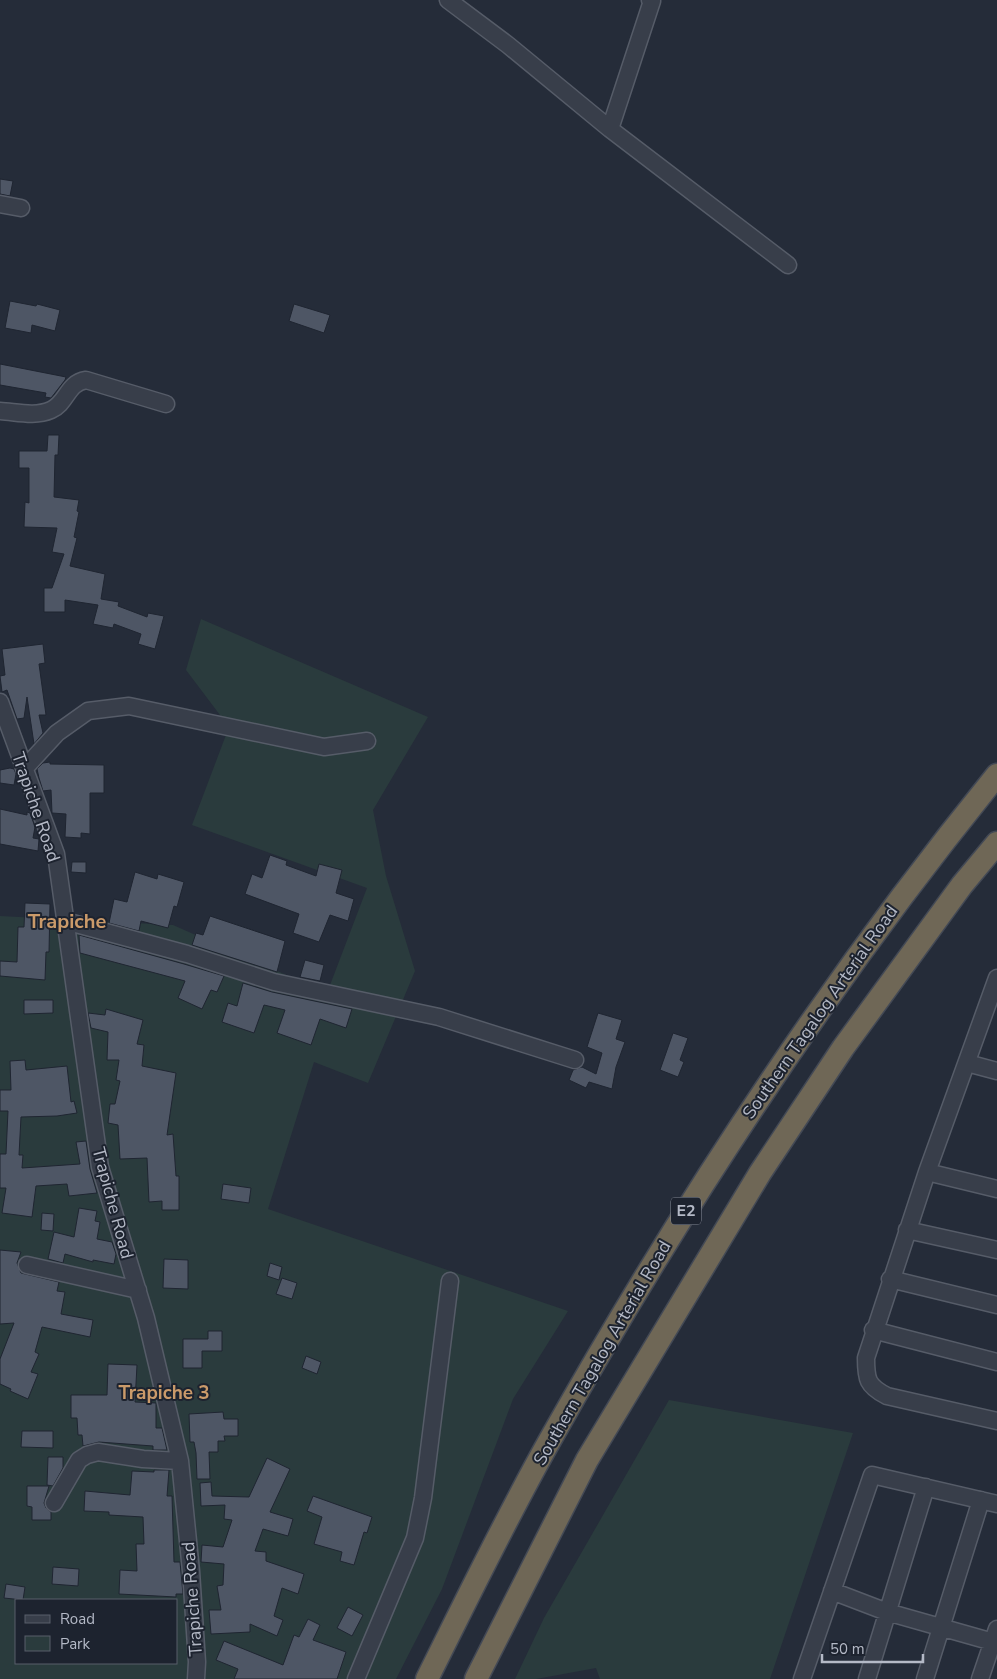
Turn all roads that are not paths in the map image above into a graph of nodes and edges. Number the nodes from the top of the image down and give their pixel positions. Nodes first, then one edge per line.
1 (448, 0) edge
2 (650, 0) edge
3 (610, 129) junction
4 (0, 204) edge
5 (21, 208) dead end
6 (788, 265) dead end
7 (166, 404) dead end
8 (0, 411) edge
9 (0, 702) edge
10 (367, 740) dead end
11 (24, 769) junction
12 (997, 775) edge
13 (997, 843) edge
14 (64, 922) junction
15 (997, 978) edge
16 (992, 1011) edge
17 (575, 1060) dead end
18 (967, 1063) junction
19 (997, 1071) edge
20 (927, 1172) junction
21 (997, 1189) edge
22 (907, 1230) junction
23 (997, 1250) edge
24 (27, 1265) dead end
25 (890, 1279) junction
26 (450, 1281) dead end
27 (138, 1290) junction
28 (997, 1305) edge
29 (873, 1330) junction
30 (997, 1362) edge
31 (997, 1421) edge
32 (180, 1461) junction
33 (926, 1487) junction
34 (989, 1502) edge
35 (54, 1503) dead end
36 (832, 1591) junction
37 (887, 1612) junction
38 (941, 1628) junction
39 (995, 1636) edge
40 (196, 1679) edge
41 (356, 1679) edge
42 (426, 1679) edge
43 (476, 1679) edge
44 (802, 1679) edge
45 (867, 1679) edge
46 (925, 1679) edge
47 (980, 1679) edge

1 - 3 street
2 - 3 street
3 - 6 street
4 - 5 street
7 - 8 street
9 - 11 street, Trapiche Road
10 - 11 street
11 - 14 street, Trapiche Road
12 - 42 highway, Southern Tagalog Arterial Road / E2
13 - 43 highway, E2
14 - 17 street
14 - 27 street, Trapiche Road
15 - 16 street
16 - 18 street
18 - 19 street
18 - 20 street
20 - 21 street
20 - 22 street
22 - 23 street
22 - 25 street
24 - 27 street
25 - 28 street
25 - 29 street
26 - 41 street
27 - 32 street, Trapiche Road
29 - 30 street
29 - 31 street
32 - 35 street
32 - 40 street, Trapiche Road
33 - 34 street
33 - 36 street
33 - 37 street
34 - 38 street
36 - 37 street
36 - 44 street
37 - 38 street
37 - 45 street
38 - 39 street
38 - 46 street
39 - 47 street

